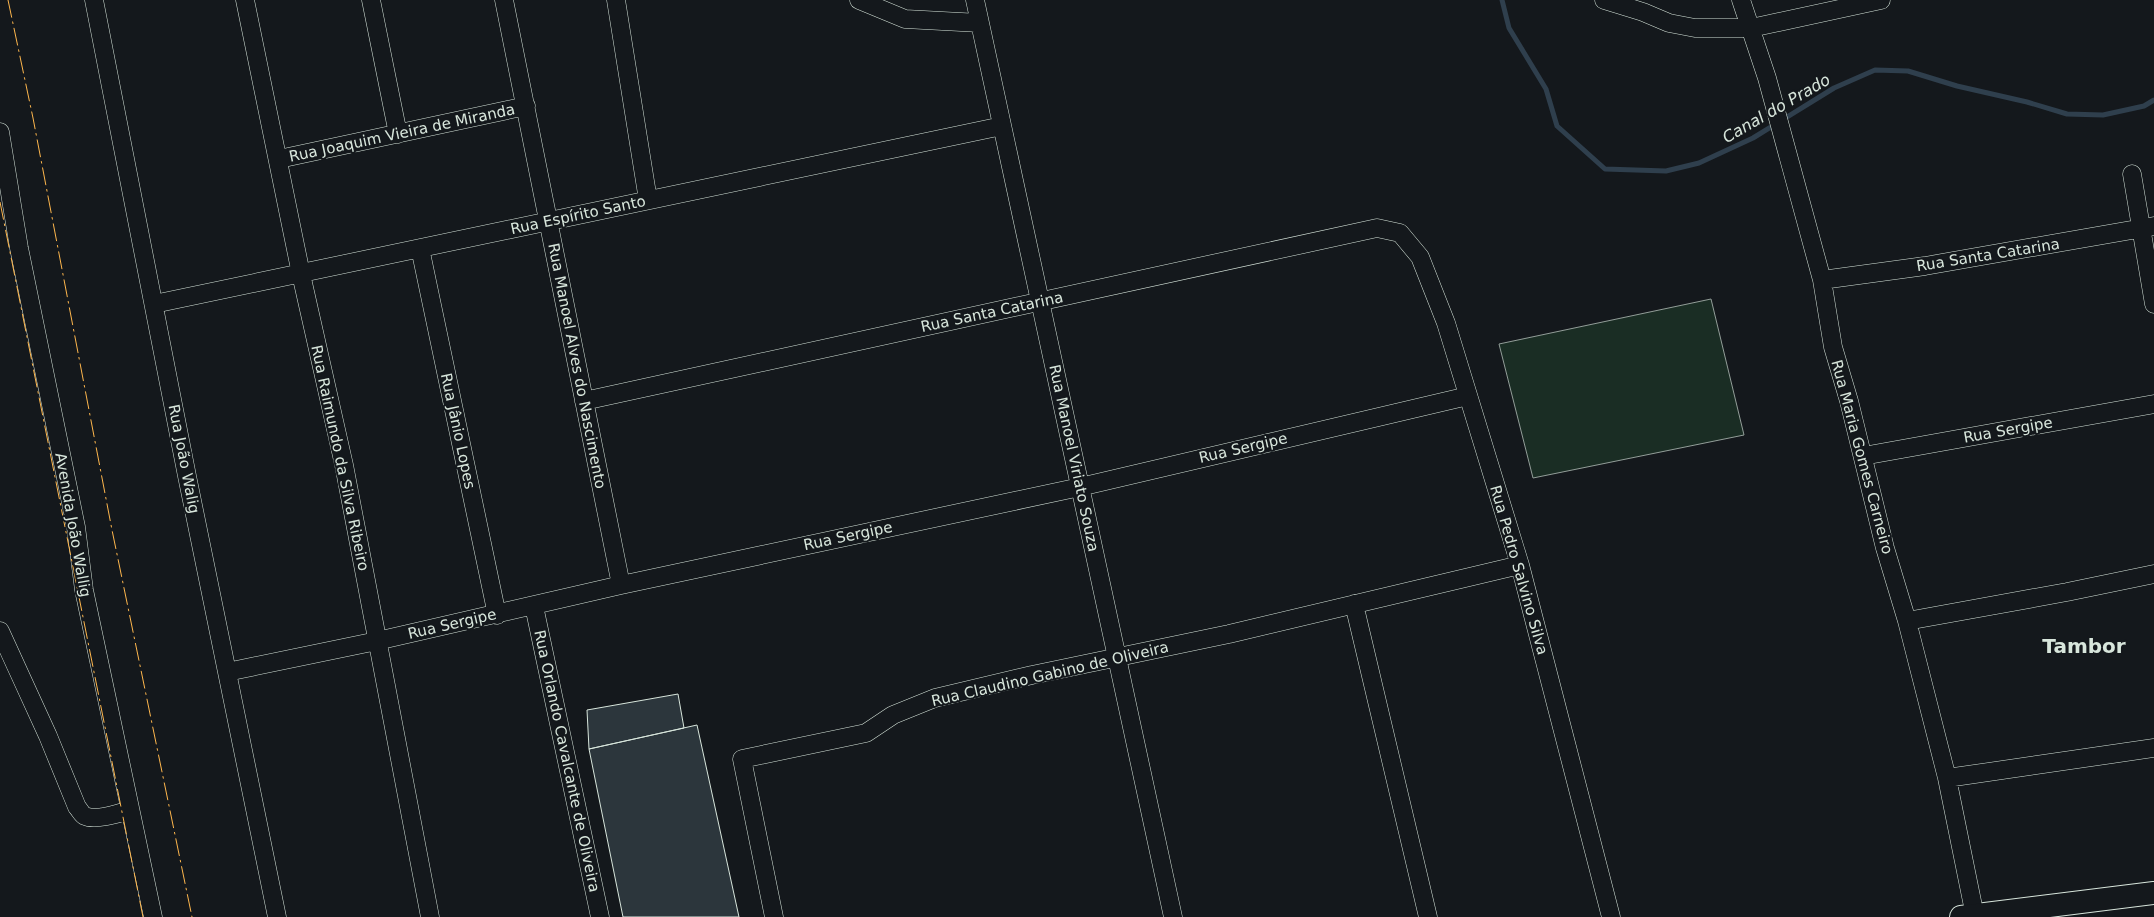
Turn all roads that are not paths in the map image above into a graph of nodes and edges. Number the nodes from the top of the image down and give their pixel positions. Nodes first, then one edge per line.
1 (94, 0) edge
2 (245, 0) edge
3 (371, 0) edge
4 (504, 0) edge
5 (616, 0) edge
6 (859, 0) edge
7 (975, 0) edge
8 (1604, 0) edge
9 (1741, 0) edge
10 (1881, 0) edge
11 (980, 23) junction
12 (1751, 28) junction
13 (526, 106) junction
14 (1002, 126) junction
15 (0, 132) edge
16 (398, 134) junction
17 (279, 159) junction
18 (2132, 174) dead end
19 (648, 200) junction
20 (548, 221) junction
21 (2147, 228) edge
22 (1400, 233) joint
23 (420, 248) junction
24 (301, 274) junction
25 (1822, 280) junction
26 (1040, 302) junction
27 (154, 304) junction
28 (2154, 304) edge
29 (1468, 396) junction
30 (584, 401) junction
31 (2154, 404) edge
32 (1863, 456) junction
33 (1080, 487) junction
34 (1520, 565) junction
35 (2154, 574) edge
36 (621, 585) junction
37 (1354, 604) junction
38 (534, 606) junction
39 (497, 614) junction
40 (1907, 621) junction
41 (0, 631) edge
42 (377, 641) junction
43 (1117, 657) junction
44 (226, 672) junction
45 (2154, 748) edge
46 (1947, 778) junction
47 (130, 810) junction
48 (2154, 893) edge
49 (1968, 916) edge
50 (153, 917) edge
51 (277, 917) edge
52 (430, 917) edge
53 (600, 917) edge
54 (774, 917) edge
55 (1173, 917) edge
56 (1428, 917) edge
57 (1611, 917) edge

1 - 27 street, Rua João Walig
2 - 17 street, Rua Raimundo da Silva Ribeiro
3 - 16 street
4 - 13 street, Rua Manoel Alves do Nascimento
5 - 19 street
6 - 11 street
7 - 11 street, Rua Manoel Viriato Souza
8 - 12 street
9 - 12 street, Rua Maria Gomes Carneiro
10 - 12 street
11 - 14 street, Rua Manoel Viriato Souza
12 - 25 street, Rua Maria Gomes Carneiro
13 - 16 street, Rua Joaquim Vieira de Miranda
13 - 20 street, Rua Manoel Alves do Nascimento
14 - 19 street, Rua Espírito Santo
14 - 26 street, Rua Manoel Viriato Souza
15 - 47 street, Avenida João Wallig
16 - 17 street, Rua Joaquim Vieira de Miranda
17 - 24 street, Rua Raimundo da Silva Ribeiro
18 - 21 street
19 - 20 street, Rua Espírito Santo
20 - 23 street, Rua Espírito Santo
20 - 30 street, Rua Manoel Alves do Nascimento
21 - 25 street, Rua Santa Catarina
21 - 28 street
22 - 26 street, Rua Santa Catarina
22 - 29 street, Rua Pedro Salvino Silva
23 - 24 street, Rua Espírito Santo
23 - 39 street, Rua Jânio Lopes
24 - 27 street, Rua Espírito Santo
24 - 42 street, Rua Raimundo da Silva Ribeiro
25 - 32 street, Rua Maria Gomes Carneiro
26 - 30 street, Rua Santa Catarina
26 - 33 street, Rua Manoel Viriato Souza
27 - 44 street, Rua João Walig
29 - 33 street, Rua Sergipe
29 - 34 street, Rua Pedro Salvino Silva
30 - 36 street, Rua Manoel Alves do Nascimento
31 - 32 street, Rua Sergipe
32 - 40 street, Rua Maria Gomes Carneiro
33 - 36 street, Rua Sergipe
33 - 43 street, Rua Manoel Viriato Souza
34 - 37 street, Rua Claudino Gabino de Oliveira
34 - 57 street, Rua Pedro Salvino Silva
35 - 40 street
36 - 38 street, Rua Sergipe
37 - 43 street, Rua Claudino Gabino de Oliveira
37 - 56 street
38 - 39 street, Rua Sergipe
38 - 53 street, Rua Orlando Cavalcante de Oliveira
39 - 42 street, Rua Sergipe
40 - 46 street, Rua Maria Gomes Carneiro
41 - 47 street
42 - 44 street, Rua Sergipe
42 - 52 street, Rua Raimundo da Silva Ribeiro
43 - 54 street, Rua Claudino Gabino de Oliveira
43 - 55 street, Rua Manoel Viriato Souza
44 - 51 street, Rua João Walig
45 - 46 street
46 - 49 street, Rua Maria Gomes Carneiro
47 - 50 street, Avenida João Wallig
48 - 49 main road

